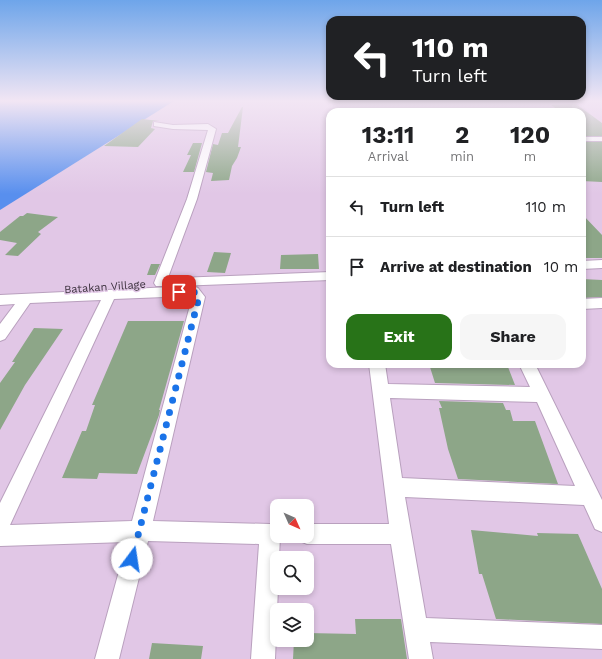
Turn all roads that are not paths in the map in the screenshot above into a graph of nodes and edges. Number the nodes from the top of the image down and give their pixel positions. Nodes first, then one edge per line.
1 (211, 132) edge
2 (586, 139) edge
3 (602, 139) edge
4 (586, 264) edge
5 (602, 264) edge
6 (326, 276) edge
7 (160, 283) junction
8 (110, 295) junction
9 (0, 296) edge
10 (26, 298) junction
11 (0, 300) edge
12 (602, 303) edge
13 (586, 304) edge
14 (0, 335) edge
15 (377, 368) edge
16 (529, 368) edge
17 (380, 391) junction
18 (542, 395) junction
19 (394, 487) junction
20 (590, 496) junction
21 (602, 522) edge
22 (0, 525) edge
23 (140, 531) junction
24 (270, 534) edge
25 (314, 534) edge
26 (400, 534) junction
27 (0, 536) edge
28 (273, 543) edge
29 (417, 630) junction
30 (602, 636) edge
31 (107, 659) edge
32 (263, 659) edge
33 (421, 659) edge

1 - 7 street
2 - 3 street
4 - 5 street
6 - 7 street, Batakan Village
7 - 9 street, Batakan Village
8 - 10 street
8 - 22 street
8 - 23 street
10 - 11 street
10 - 14 street
12 - 13 street
15 - 17 street
16 - 18 street
17 - 18 street
17 - 19 street
18 - 20 street
19 - 20 street
19 - 26 street
20 - 21 street
23 - 24 street
23 - 27 street
23 - 31 street
25 - 26 street
26 - 29 street
28 - 32 street
29 - 30 street
29 - 33 street

